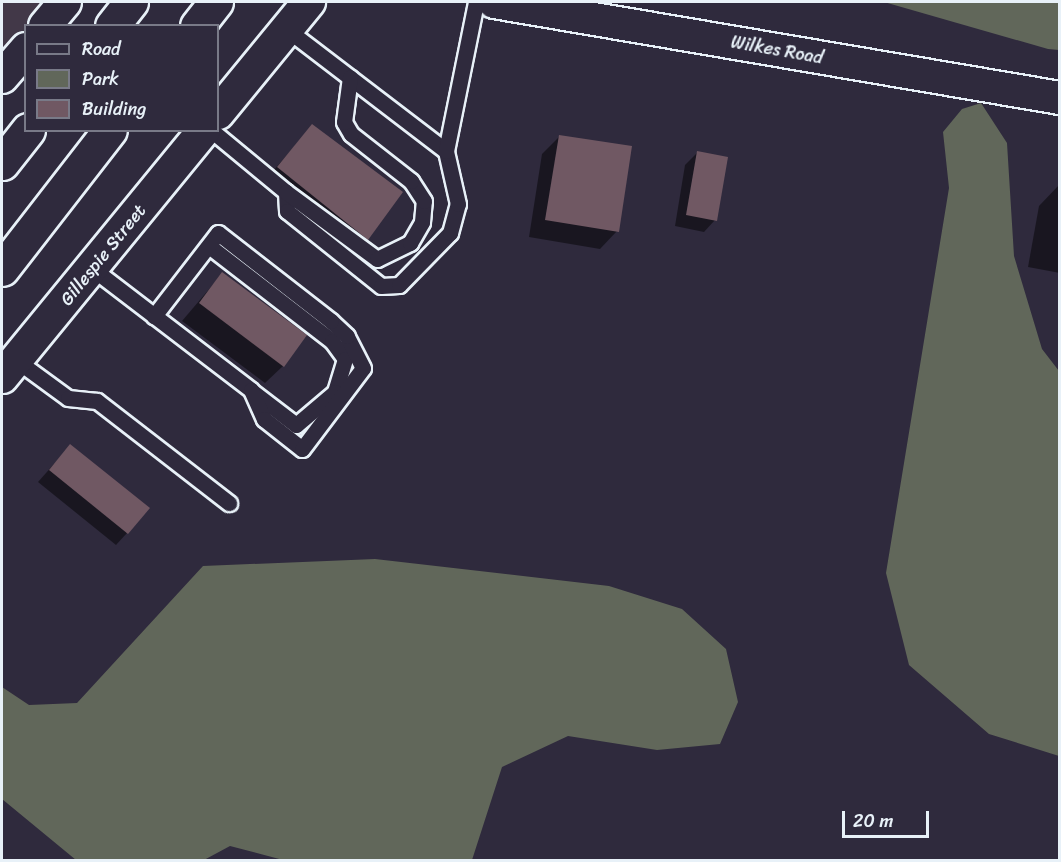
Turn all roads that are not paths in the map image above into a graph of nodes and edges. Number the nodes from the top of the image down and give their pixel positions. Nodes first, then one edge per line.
1 (65, 2) edge
2 (131, 2) edge
3 (216, 2) edge
4 (309, 2) edge
5 (476, 2) edge
6 (506, 2) edge
7 (47, 24) edge
8 (114, 24) edge
9 (199, 24) edge
10 (284, 27) junction
11 (24, 51) edge
12 (2, 77) edge
13 (350, 77) junction
14 (1059, 98) edge
15 (219, 112) edge
16 (26, 132) edge
17 (108, 132) edge
18 (202, 132) edge
19 (213, 132) edge
20 (446, 151) junction
21 (2, 163) edge
22 (286, 192) junction
23 (209, 246) junction
24 (2, 269) edge
25 (93, 269) junction
26 (154, 316) junction
27 (6, 362) edge
28 (251, 390) junction
29 (229, 503) dead end

1 - 7 street
2 - 8 highway
3 - 9 highway
4 - 10 street
5 - 20 lane
6 - 14 street, Wilkes Road
10 - 13 lane
10 - 15 street
11 - 12 street
13 - 20 lane
13 - 22 lane
16 - 21 highway
17 - 24 highway
18 - 25 street, Gillespie Street
19 - 22 lane
20 - 22 lane
23 - 26 lane
23 - 28 lane
23 - 28 lane
25 - 26 lane
25 - 27 street, Gillespie Street
26 - 28 lane
27 - 29 lane

